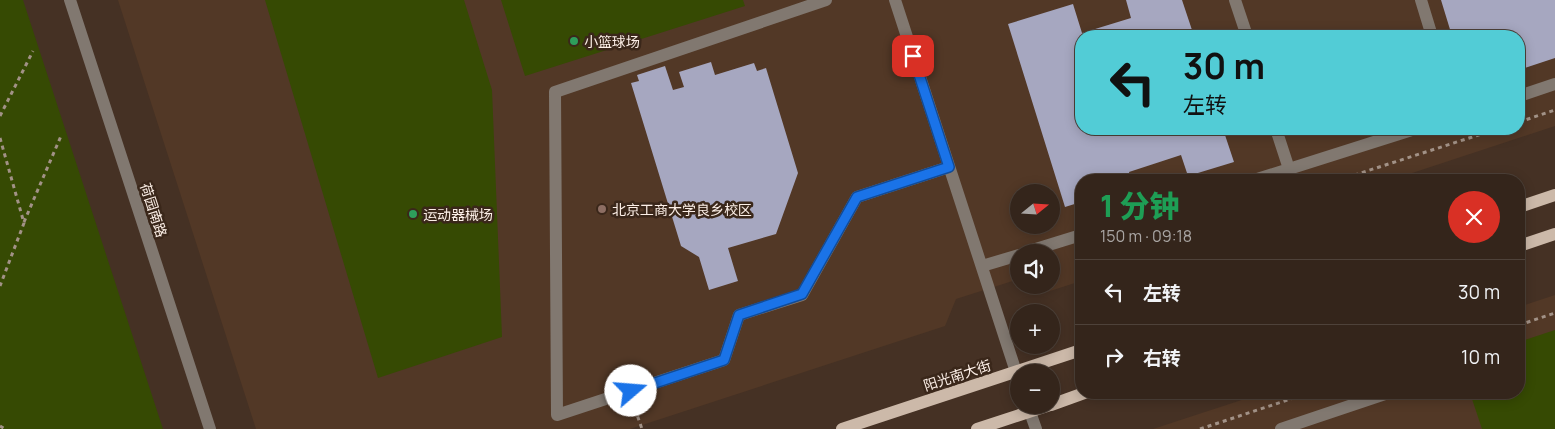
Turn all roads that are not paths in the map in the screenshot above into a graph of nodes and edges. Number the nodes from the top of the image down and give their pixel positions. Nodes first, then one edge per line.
1 (70, 0) edge
2 (826, 0) edge
3 (895, 0) edge
4 (1235, 0) edge
5 (1421, 0) edge
6 (1245, 30) edge
7 (1430, 30) edge
8 (1555, 84) edge
9 (1525, 94) edge
10 (1278, 135) edge
11 (1396, 135) edge
12 (949, 167) junction
13 (1289, 169) junction
14 (1273, 174) edge
15 (1555, 195) edge
16 (1525, 205) edge
17 (1555, 234) edge
18 (1075, 237) edge
19 (1052, 244) edge
20 (1525, 244) edge
21 (1010, 258) edge
22 (982, 266) junction
23 (1075, 352) edge
24 (1013, 364) edge
25 (1040, 364) edge
26 (1010, 374) edge
27 (1075, 396) edge
28 (1371, 399) edge
29 (1060, 402) edge
30 (1024, 414) edge
31 (1031, 414) edge
32 (1298, 426) edge
33 (210, 429) edge
34 (842, 429) edge
35 (977, 429) edge
36 (1036, 429) edge
37 (1281, 429) edge

1 - 33 street, 荷园南路
2 - 12 street
3 - 12 street
4 - 6 street
5 - 7 street
8 - 9 street
10 - 13 street
11 - 13 street
12 - 22 street
13 - 14 street
15 - 16 main road
17 - 20 main road
18 - 19 street
21 - 22 street
22 - 24 street
23 - 25 main road, 阳光南大街
26 - 34 main road, 阳光南大街
27 - 29 main road
28 - 32 street
30 - 35 main road
31 - 36 street
32 - 37 street

